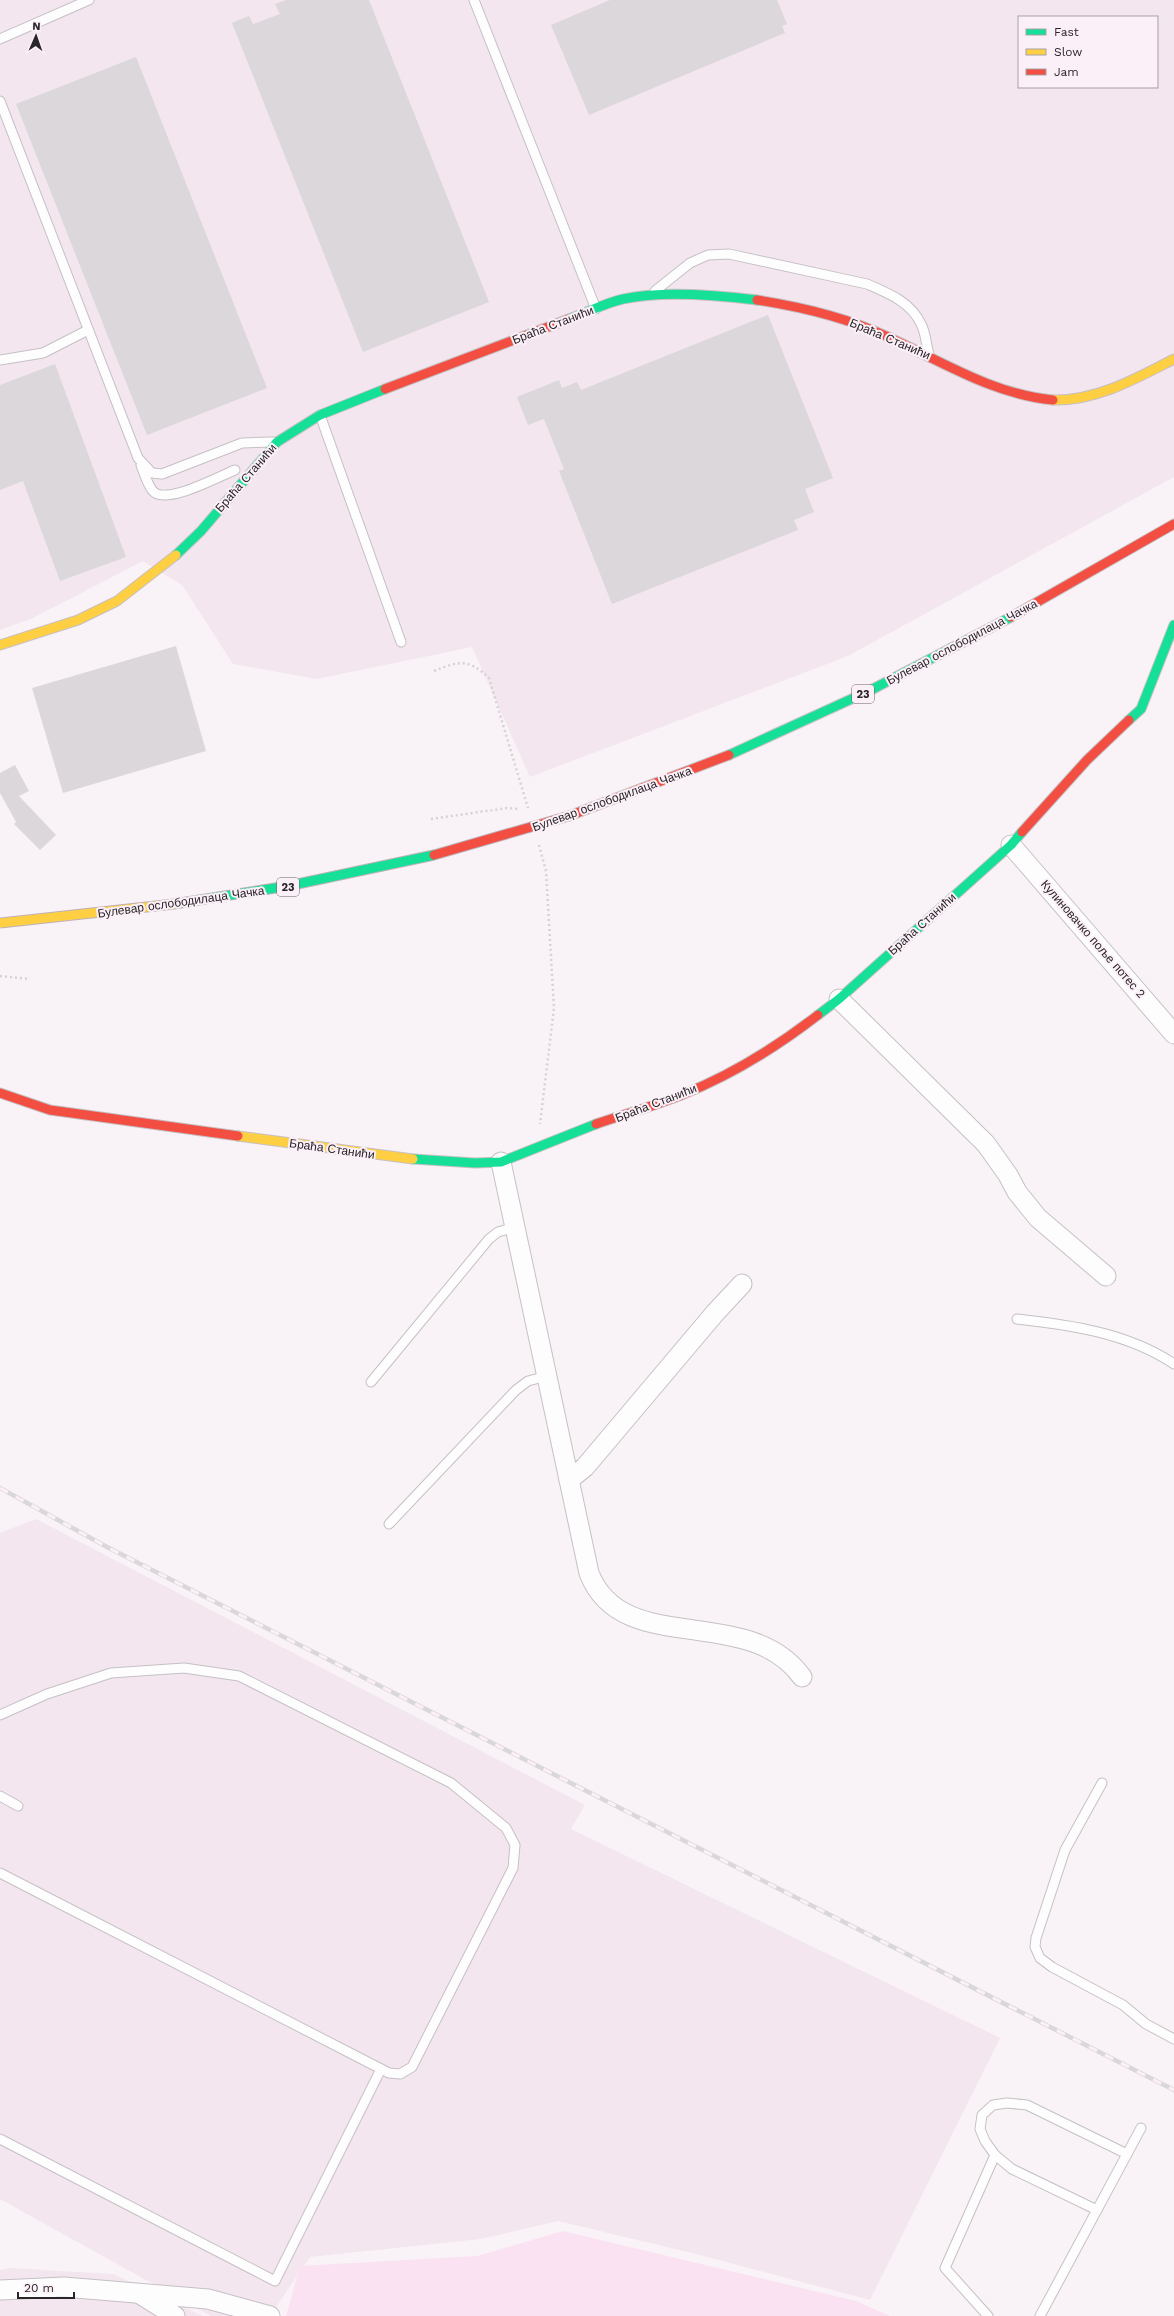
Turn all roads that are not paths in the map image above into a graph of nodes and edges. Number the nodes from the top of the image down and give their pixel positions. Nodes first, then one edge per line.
1 (89, 0) edge
2 (474, 0) edge
3 (0, 39) edge
4 (0, 101) edge
5 (650, 295) junction
6 (596, 309) junction
7 (88, 330) junction
8 (929, 356) junction
9 (1174, 359) edge
10 (0, 360) edge
11 (320, 415) junction
12 (277, 442) junction
13 (138, 458) junction
14 (235, 470) dead end
15 (1174, 524) edge
16 (1174, 625) edge
17 (401, 642) dead end
18 (0, 645) edge
19 (1010, 844) junction
20 (0, 923) edge
21 (839, 1000) junction
22 (1174, 1034) edge
23 (0, 1092) edge
24 (501, 1162) junction
25 (515, 1227) junction
26 (1106, 1276) dead end
27 (742, 1284) dead end
28 (1017, 1319) dead end
29 (1174, 1364) edge
30 (547, 1376) junction
31 (371, 1382) dead end
32 (569, 1480) junction
33 (389, 1524) dead end
34 (802, 1677) dead end
35 (0, 1715) edge
36 (1102, 1784) dead end
37 (0, 1796) edge
38 (18, 1806) dead end
39 (0, 1873) edge
40 (1174, 2039) edge
41 (380, 2069) junction
42 (1141, 2128) dead end
43 (0, 2139) edge
44 (1127, 2154) junction
45 (995, 2155) junction
46 (1097, 2210) junction
47 (0, 2290) edge
48 (137, 2293) junction
49 (175, 2316) edge
50 (270, 2316) edge
51 (988, 2316) edge
52 (1040, 2316) edge

1 - 3 lane
2 - 6 lane
4 - 7 lane
5 - 6 street, Браћа Станићи
5 - 8 street, Браћа Станићи
5 - 8 lane
6 - 11 street, Браћа Станићи
7 - 10 lane
7 - 13 lane
8 - 9 street, Браћа Станићи
11 - 12 street, Браћа Станићи
11 - 17 lane
12 - 13 lane
12 - 18 street, Браћа Станићи
13 - 14 lane
15 - 20 street, Булевар ослободилаца Чачка / 23, bridge
16 - 19 street, Браћа Станићи
19 - 21 street, Браћа Станићи
19 - 22 street, Кулиновачко поље потес 2
21 - 24 street, Браћа Станићи
21 - 26 street
23 - 24 street, Браћа Станићи
24 - 25 street
25 - 30 street
25 - 31 lane
27 - 32 street
28 - 29 lane
30 - 32 street
30 - 33 lane
32 - 34 street
35 - 41 lane
36 - 40 lane
37 - 38 lane
39 - 41 lane
41 - 43 lane
42 - 44 lane
44 - 45 lane
44 - 46 lane
45 - 46 lane
45 - 51 lane
46 - 52 lane
47 - 48 street
48 - 49 street
48 - 50 street

